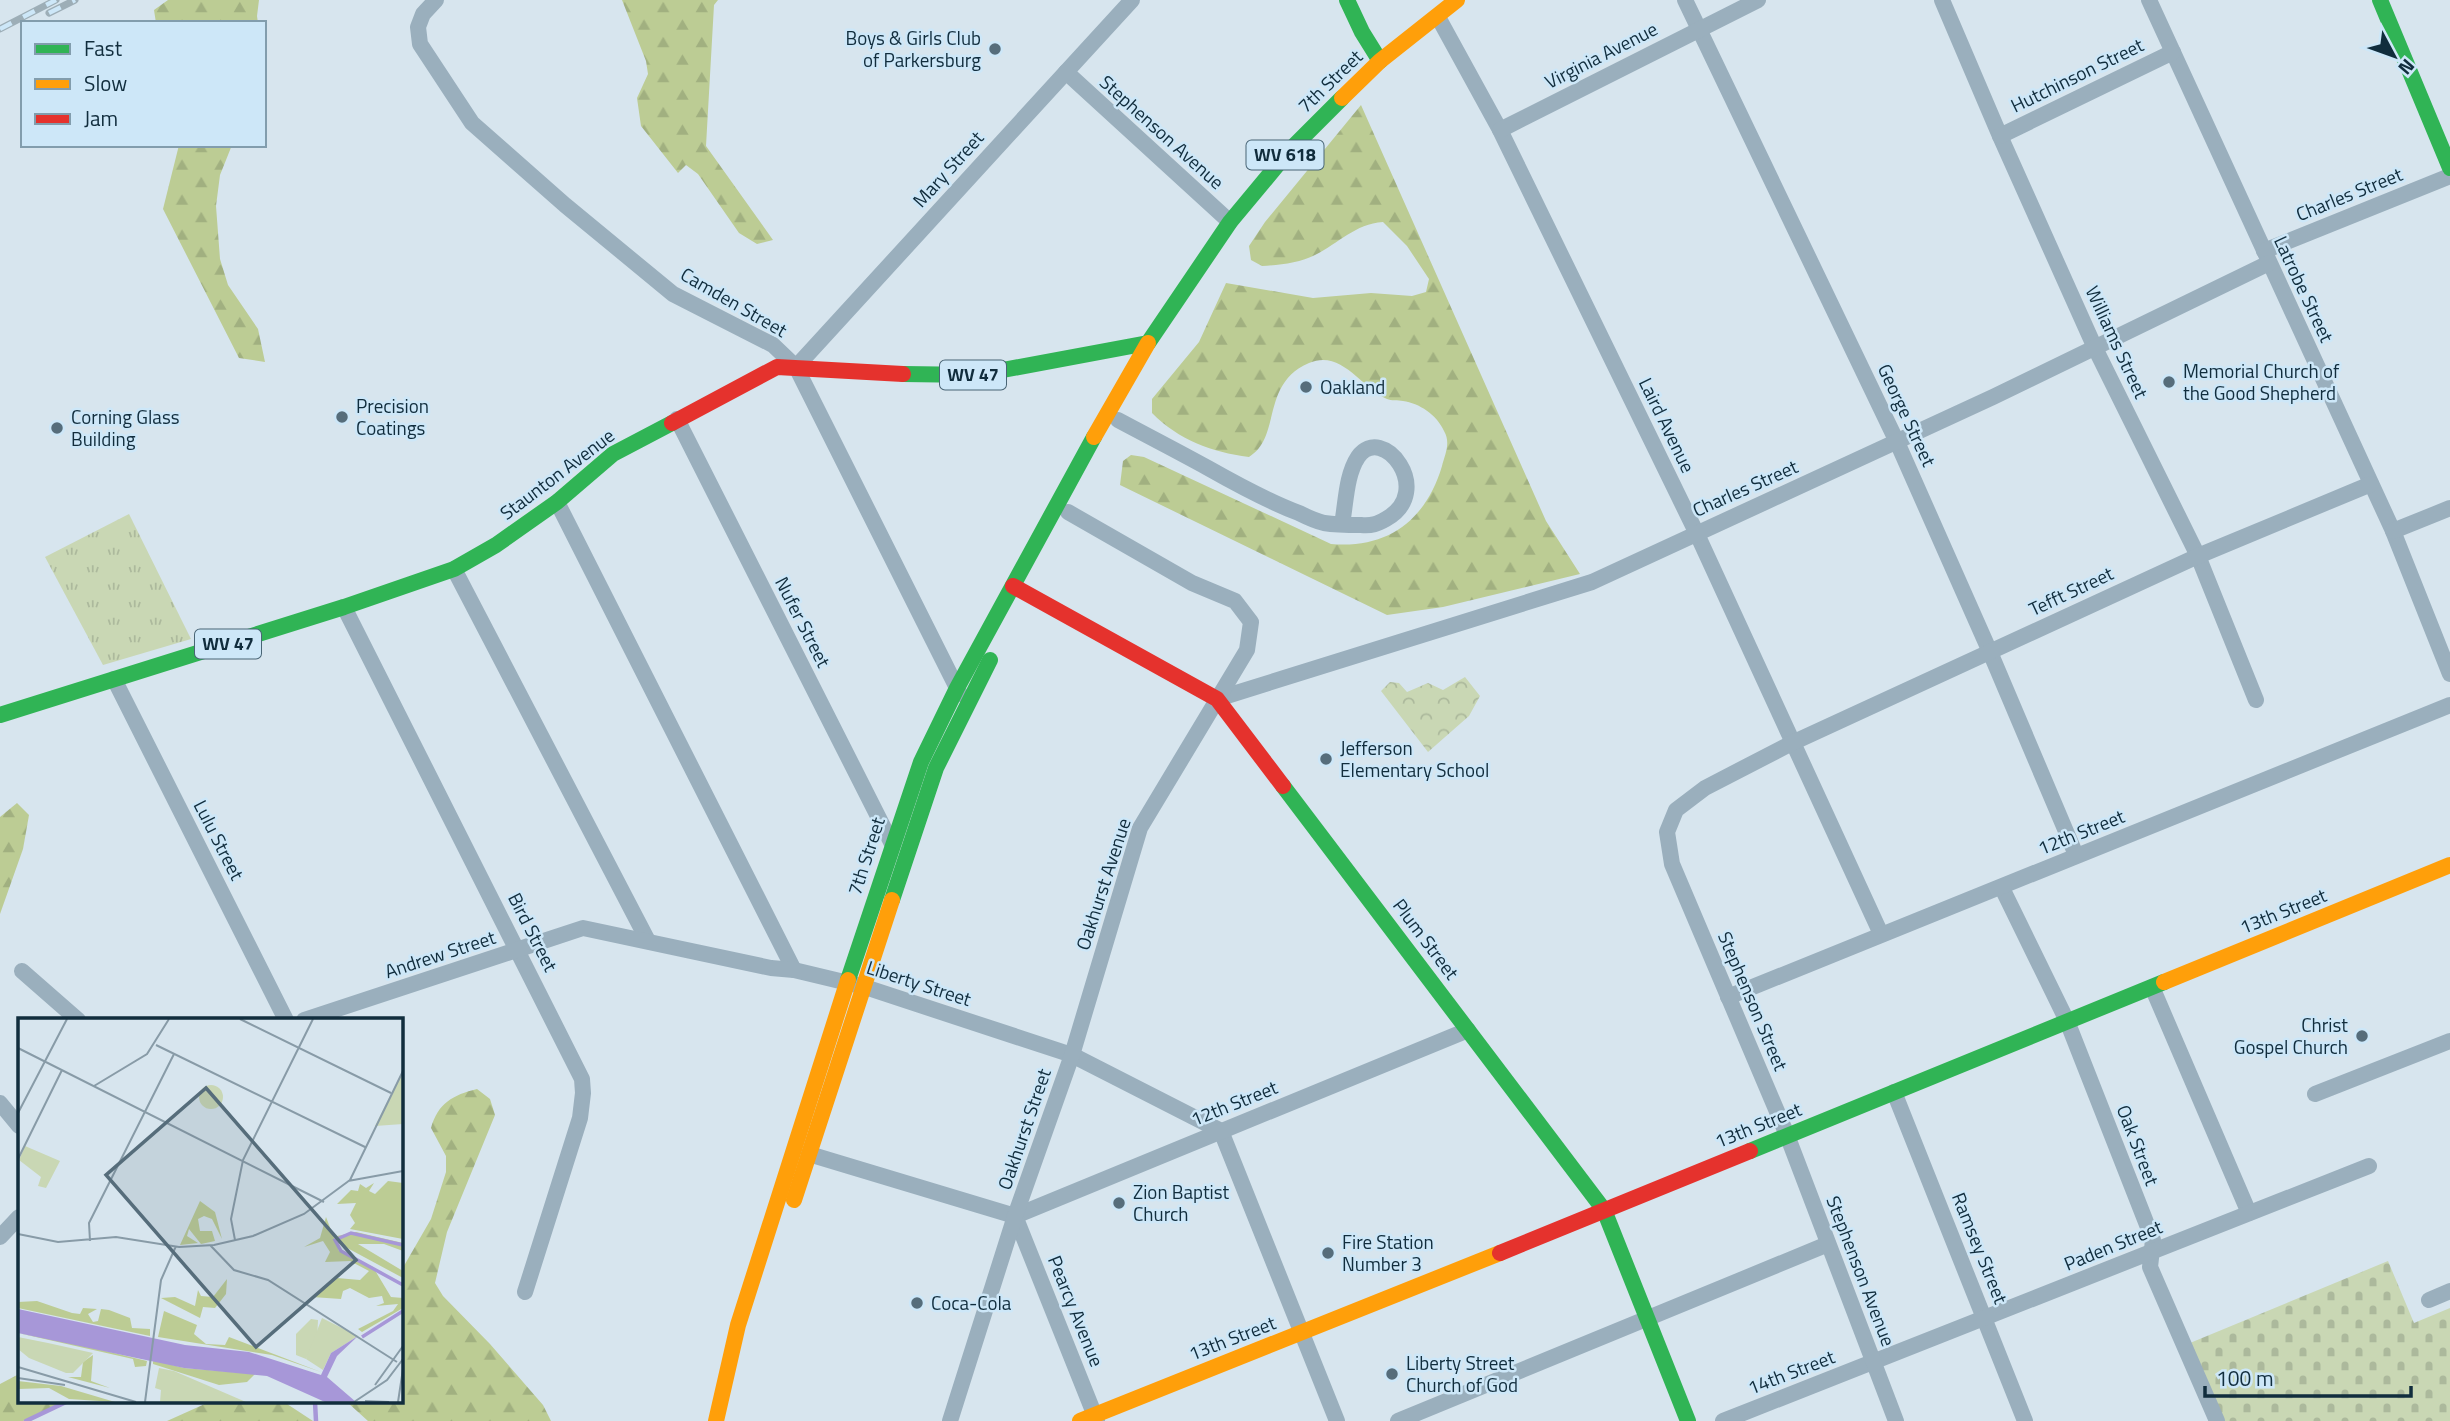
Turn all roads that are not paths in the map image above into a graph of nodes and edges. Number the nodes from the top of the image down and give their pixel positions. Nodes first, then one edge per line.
1 (436, 0) edge
2 (1132, 0) edge
3 (1347, 0) edge
4 (1457, 0) edge
5 (1685, 0) edge
6 (1758, 0) edge
7 (1942, 0) edge
8 (2149, 0) edge
9 (2380, 0) edge
10 (1438, 18) junction
11 (1699, 29) junction
12 (2173, 52) junction
13 (1380, 61) junction
14 (1066, 72) junction
15 (1500, 130) junction
16 (2000, 135) junction
17 (2450, 168) edge
18 (2450, 176) edge
19 (1230, 222) junction
20 (2267, 257) junction
21 (1148, 343) junction
22 (2095, 348) junction
23 (796, 367) junction
24 (677, 419) junction
25 (1118, 420) junction
26 (1898, 442) junction
27 (2371, 484) junction
28 (557, 502) junction
29 (2450, 508) edge
30 (1068, 512) junction
31 (1342, 524) junction
32 (2393, 531) junction
33 (1697, 534) junction
34 (2197, 556) junction
35 (454, 569) junction
36 (1019, 589) junction
37 (344, 607) junction
38 (1990, 652) junction
39 (2450, 674) edge
40 (114, 679) junction
41 (957, 688) junction
42 (1217, 699) junction
43 (2256, 700) dead end
44 (966, 705) junction
45 (2450, 705) edge
46 (0, 715) edge
47 (1792, 743) junction
48 (892, 844) junction
49 (2076, 855) junction
50 (2450, 865) edge
51 (2002, 888) junction
52 (1881, 934) junction
53 (648, 941) junction
54 (519, 951) junction
55 (794, 970) junction
56 (22, 971) dead end
57 (846, 982) junction
58 (865, 987) junction
59 (2152, 987) junction
60 (1728, 997) junction
61 (76, 1018) edge
62 (285, 1018) edge
63 (310, 1018) edge
64 (2067, 1021) junction
65 (1468, 1030) junction
66 (2450, 1041) edge
67 (1072, 1055) junction
68 (1894, 1092) junction
69 (2315, 1094) dead end
70 (0, 1103) edge
71 (18, 1125) edge
72 (1220, 1131) junction
73 (1787, 1135) junction
74 (809, 1154) junction
75 (2369, 1166) dead end
76 (1604, 1210) junction
77 (2249, 1213) junction
78 (1015, 1216) junction
79 (12, 1218) edge
80 (0, 1237) edge
81 (1828, 1244) junction
82 (2151, 1252) junction
83 (2450, 1291) edge
84 (525, 1292) dead end
85 (2429, 1300) dead end
86 (1986, 1318) junction
87 (1648, 1320) junction
88 (1303, 1333) junction
89 (1873, 1363) junction
90 (1091, 1419) edge
91 (2214, 1420) edge
92 (716, 1421) edge
93 (730, 1421) edge
94 (950, 1421) edge
95 (1337, 1421) edge
96 (1398, 1421) edge
97 (1688, 1421) edge
98 (1723, 1421) edge
99 (1896, 1421) edge
100 (2025, 1421) edge

1 - 23 street, Camden Street
2 - 14 street, Mary Street
3 - 13 main road
4 - 10 main road, 7th Street / WV 618
5 - 11 street, George Street
6 - 11 street, Virginia Avenue
7 - 16 street, Williams Street
8 - 12 street, Latrobe Street
9 - 17 main road
10 - 13 main road, 7th Street / WV 618
10 - 15 street, Laird Avenue
11 - 15 street, Virginia Avenue
11 - 26 street, George Street
12 - 16 street, Hutchinson Street
12 - 20 street, Latrobe Street
13 - 19 main road, 7th Street / WV 618
14 - 19 street, Stephenson Avenue
14 - 23 street, Mary Street
15 - 33 street, Laird Avenue
16 - 22 street, Williams Street
18 - 20 street, Charles Street
19 - 21 main road, 7th Street / WV 618
20 - 22 street, Charles Street
20 - 27 street, Latrobe Street
21 - 23 main road, Staunton Avenue / WV 47
21 - 25 main road, 7th Street / WV 618
21 - 36 main road, 7th Street / WV 618
22 - 26 street, Charles Street
22 - 34 street, Williams Street
23 - 24 main road, Staunton Avenue / WV 47
23 - 41 street, Camden Street
24 - 28 main road, Staunton Avenue / WV 47
24 - 48 street, Nufer Street
25 - 30 main road, 7th Street / WV 618
25 - 31 street
26 - 33 street, Charles Street
26 - 38 street, George Street
27 - 32 street, Latrobe Street
27 - 34 street, Tefft Street
28 - 35 main road, Staunton Avenue / WV 47
28 - 55 street
29 - 32 street
30 - 36 main road, 7th Street / WV 618
30 - 42 street, Oakhurst Avenue
31 - 31 street
32 - 39 street, Latrobe Street
33 - 42 street, Charles Street
33 - 47 street, Laird Avenue
34 - 38 street, Tefft Street
34 - 43 street, Williams Street
35 - 37 main road, Staunton Avenue / WV 47
35 - 53 street
36 - 41 main road, 7th Street / WV 618
36 - 42 main road, Plum Street
36 - 44 main road, 7th Street / WV 618
37 - 40 main road, Staunton Avenue / WV 47
37 - 54 street, Bird Street
38 - 47 street, Tefft Street
38 - 49 street, George Street
40 - 46 main road, Staunton Avenue / WV 47
40 - 62 street, Lulu Street
41 - 44 street, Camden Street
41 - 48 main road, 7th Street / WV 618
42 - 65 main road, Plum Street
42 - 67 street, Oakhurst Avenue
44 - 58 main road, 7th Street / WV 618
45 - 49 street, 12th Street
47 - 52 street, Laird Avenue
47 - 60 street, Stephenson Street
48 - 57 main road, 7th Street / WV 618
49 - 51 street, 12th Street
50 - 59 main road, 13th Street
51 - 52 street, 12th Street
51 - 64 street, Oak Street
52 - 60 street, 12th Street
53 - 54 street, Andrew Street
53 - 55 street, Andrew Street
54 - 63 street, Andrew Street
54 - 84 street, Bird Street
55 - 57 street, Liberty Street
56 - 61 street
57 - 58 street, Liberty Street
57 - 92 main road, 7th Street / WV 618
58 - 67 street, Liberty Street
58 - 74 main road, 7th Street / WV 618
59 - 64 main road, 13th Street
59 - 77 street
60 - 73 street, Stephenson Street
64 - 68 main road, 13th Street
64 - 82 street, Oak Street
65 - 72 street, 12th Street
65 - 76 main road, Plum Street
66 - 69 street
67 - 72 street, Liberty Street
67 - 78 street, Oakhurst Street
68 - 73 main road, 13th Street
68 - 86 street, Ramsey Street
70 - 71 street
72 - 78 street, 12th Street
72 - 88 street
73 - 76 main road, 13th Street
73 - 81 street, Stephenson Avenue
74 - 78 street
74 - 93 main road, 7th Street / WV 618
75 - 77 street, Paden Street
76 - 87 main road, Plum Street
76 - 88 main road, 13th Street
77 - 82 street, Paden Street
78 - 90 street, Pearcy Avenue
78 - 94 street
79 - 80 street
81 - 87 street
81 - 89 street, Stephenson Avenue
82 - 86 street, Paden Street
82 - 91 street, Oak Street
83 - 85 street
86 - 89 street, Paden Street
86 - 100 street, Ramsey Street
87 - 96 street
87 - 97 main road, Plum Street
88 - 90 main road, 13th Street
88 - 95 street
89 - 98 street, 14th Street
89 - 99 street, Stephenson Avenue

